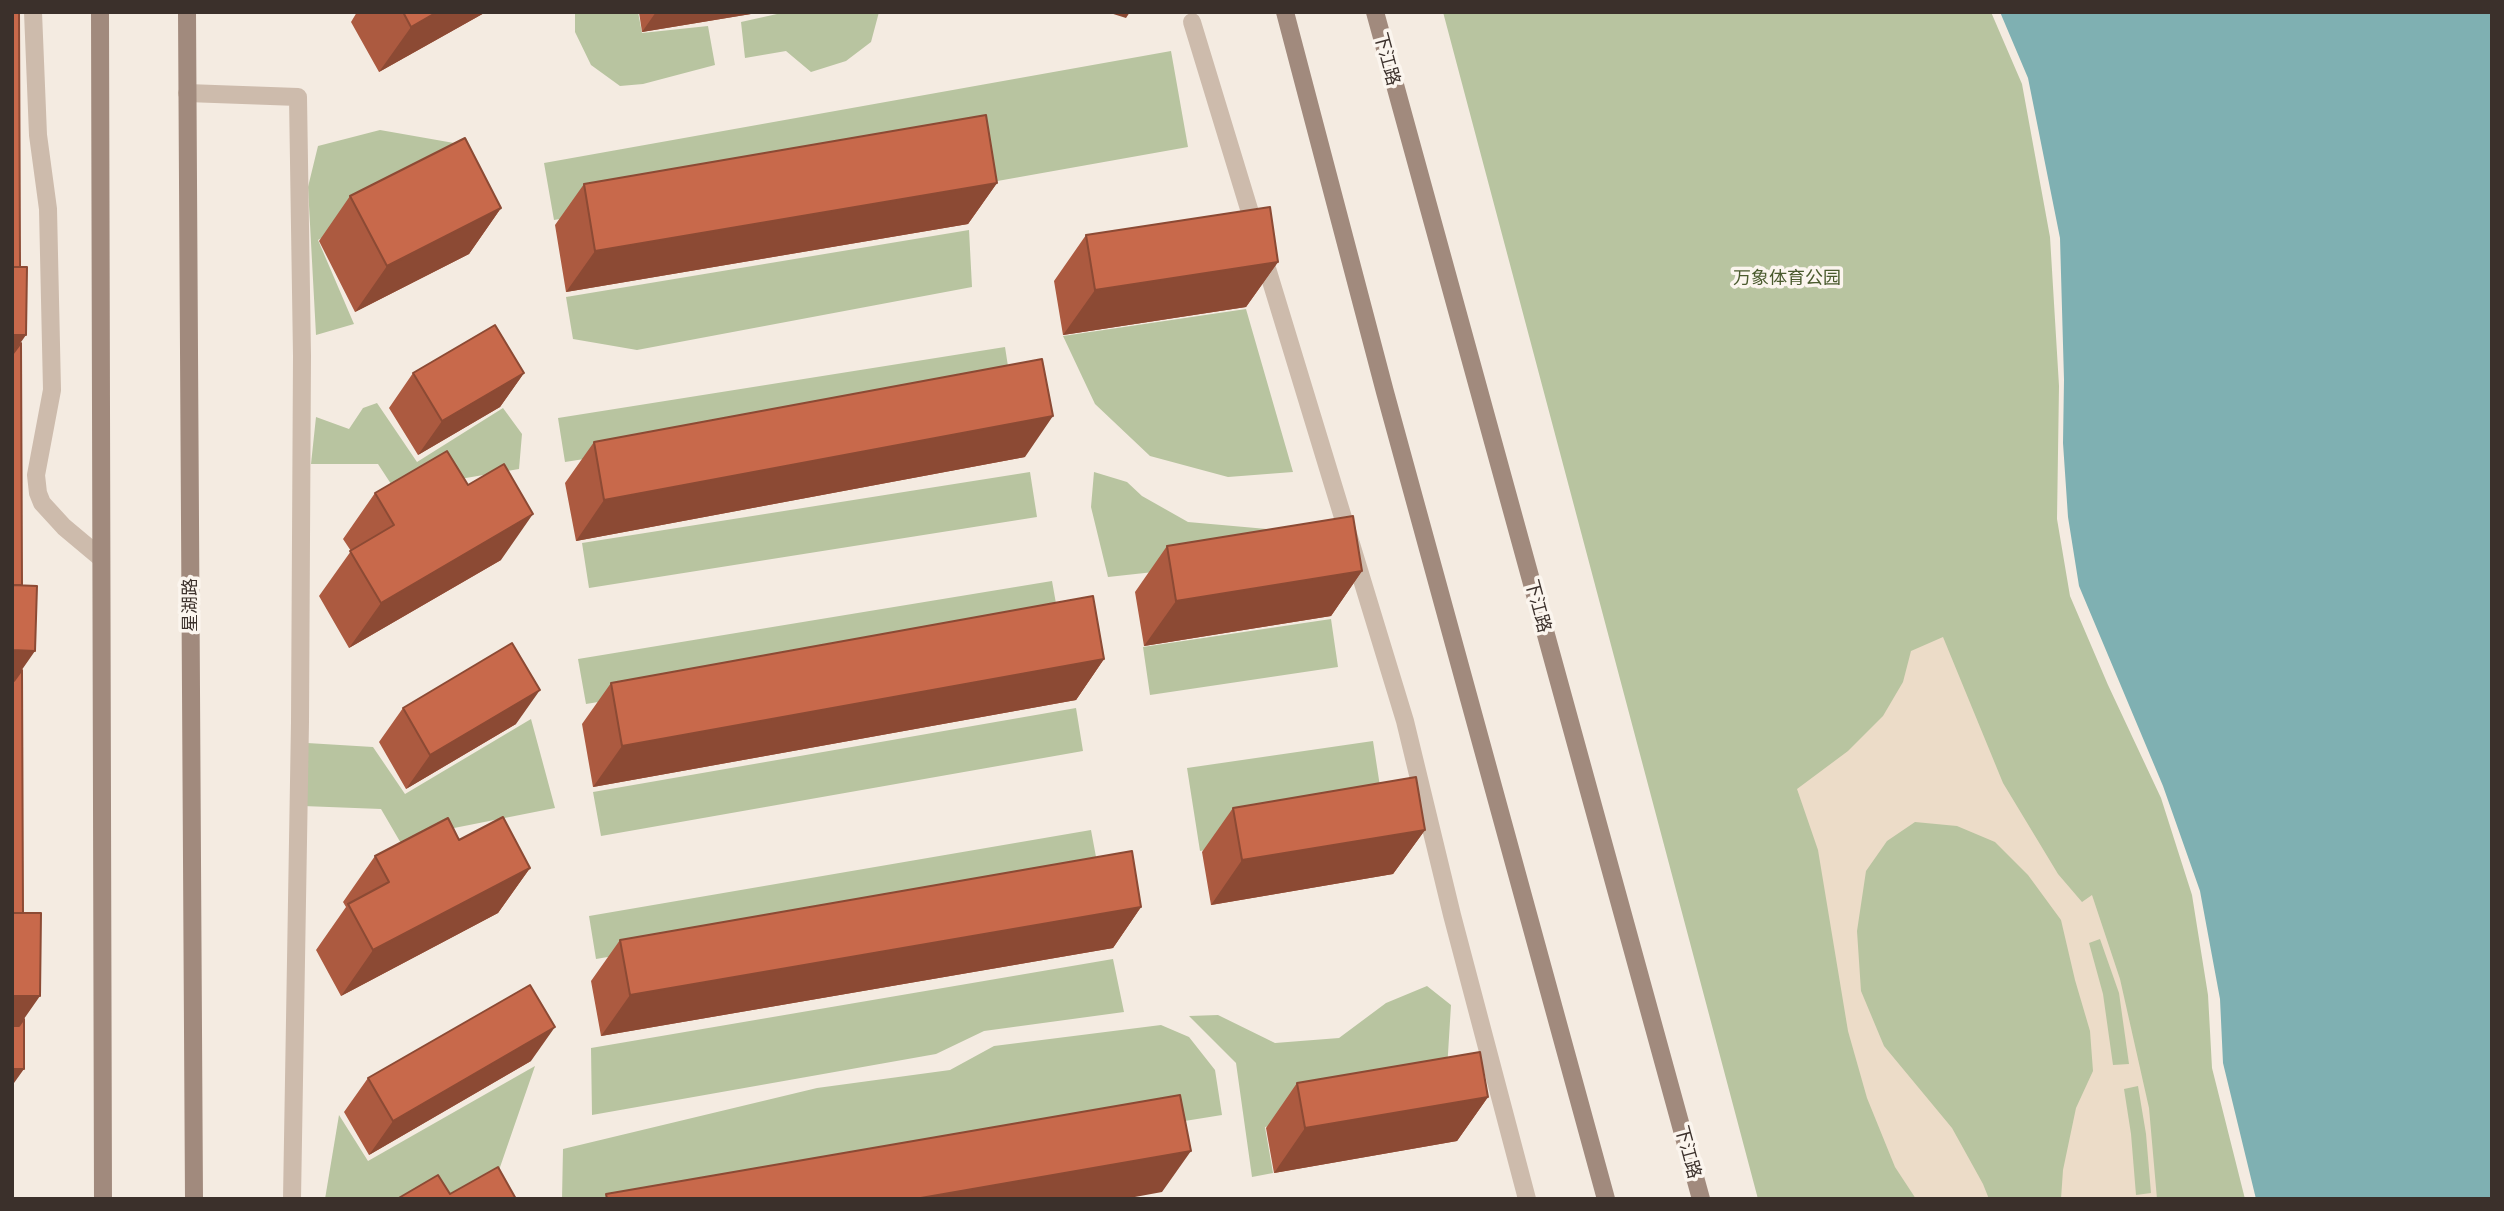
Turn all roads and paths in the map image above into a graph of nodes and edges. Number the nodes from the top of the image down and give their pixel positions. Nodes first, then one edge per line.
1 (33, 12) edge
2 (100, 12) edge
3 (187, 12) edge
4 (1285, 12) edge
5 (1375, 12) edge
6 (1192, 22) dead end
7 (187, 93) junction
8 (101, 558) junction
9 (103, 1199) edge
10 (194, 1199) edge
11 (292, 1199) edge
12 (1527, 1199) edge
13 (1606, 1199) edge
14 (1701, 1199) edge

1 - 8 lane
2 - 8 main road
3 - 7 main road, 星湖路
4 - 13 main road
5 - 14 main road, 下江路
6 - 12 lane
7 - 10 main road, 星湖路
7 - 11 lane
8 - 9 main road

